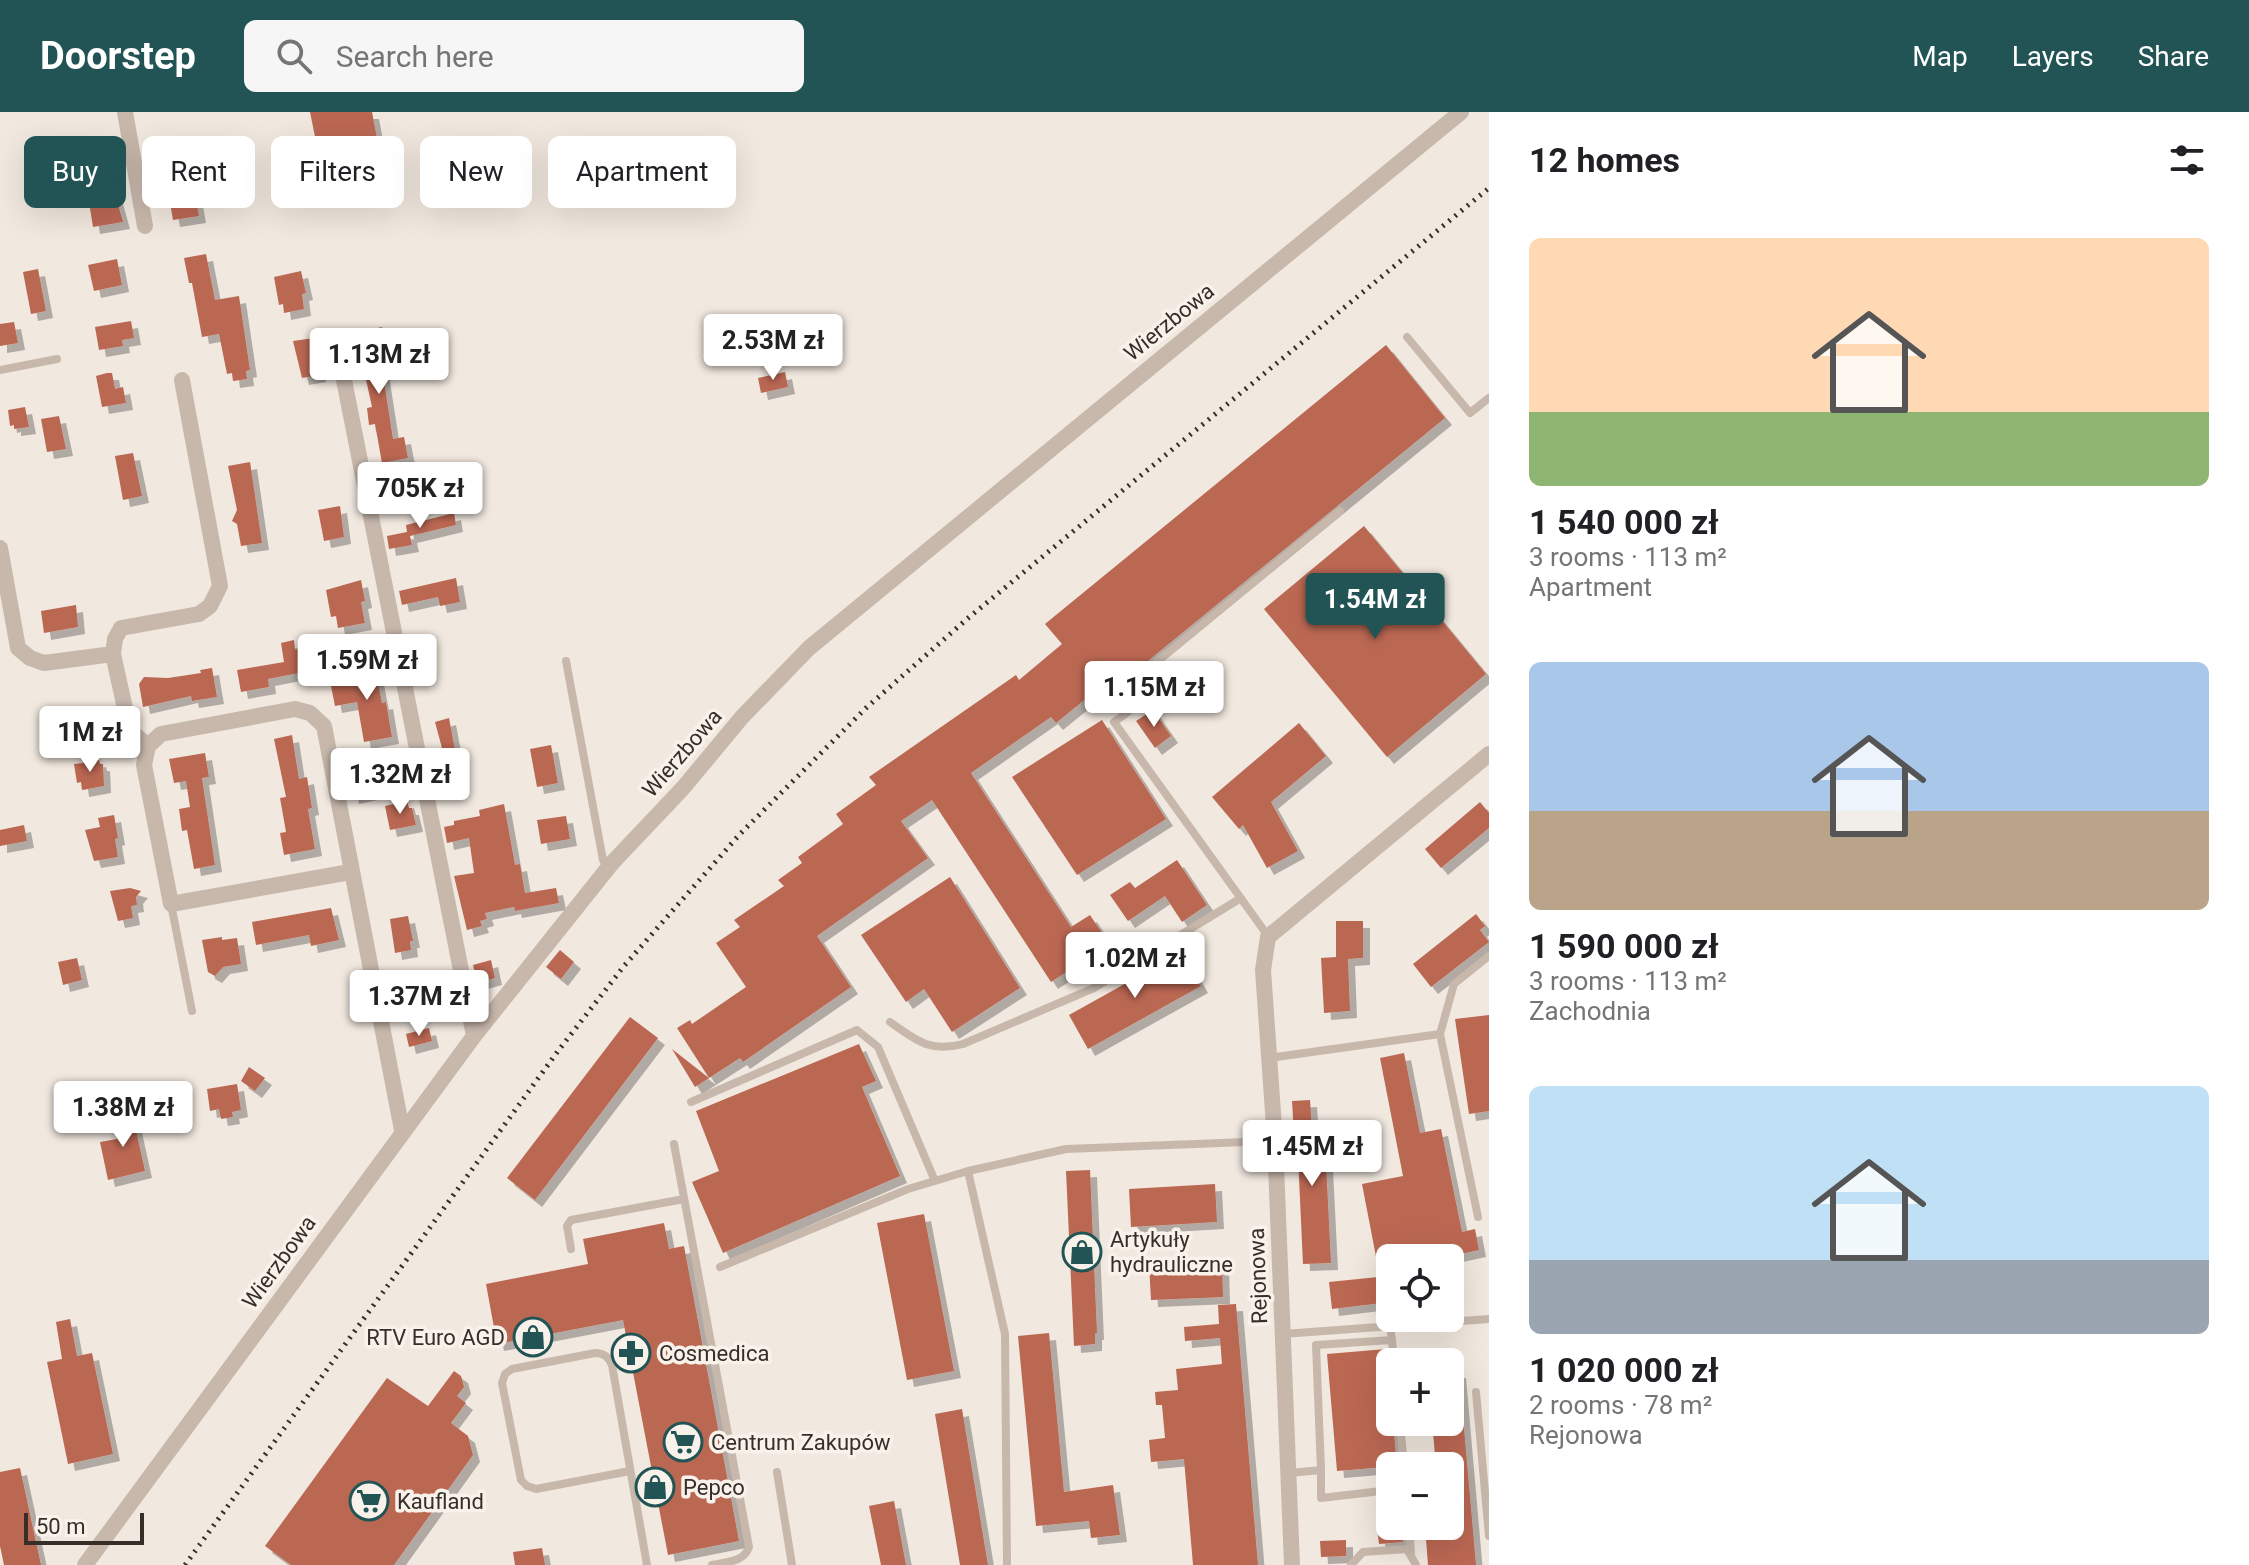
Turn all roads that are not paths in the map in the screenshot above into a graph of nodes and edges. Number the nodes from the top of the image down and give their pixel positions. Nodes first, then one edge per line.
1 (125, 112) edge
2 (1461, 112) edge
3 (145, 226) dead end
4 (1407, 337) dead end
5 (57, 359) dead end
6 (341, 365) dead end
7 (0, 370) edge
8 (182, 380) dead end
9 (1489, 398) edge
10 (1340, 511) dead end
11 (0, 548) edge
12 (113, 654) junction
13 (566, 661) dead end
14 (148, 746) junction
15 (1489, 754) edge
16 (608, 868) junction
17 (350, 872) junction
18 (1241, 898) junction
19 (171, 904) junction
20 (1268, 937) junction
21 (1489, 956) edge
22 (192, 1011) dead end
23 (890, 1022) dead end
24 (1440, 1034) junction
25 (474, 1036) junction
26 (1269, 1058) junction
27 (691, 1102) dead end
28 (402, 1130) junction
29 (1275, 1141) junction
30 (674, 1144) dead end
31 (968, 1171) junction
32 (935, 1181) junction
33 (684, 1199) junction
34 (1478, 1217) dead end
35 (571, 1249) dead end
36 (720, 1267) dead end
37 (1489, 1319) edge
38 (1464, 1321) edge
39 (1376, 1328) edge
40 (1391, 1332) edge
41 (1282, 1335) junction
42 (1392, 1340) junction
43 (1393, 1348) edge
44 (1476, 1392) dead end
45 (1321, 1470) junction
46 (630, 1471) junction
47 (777, 1472) dead end
48 (1290, 1473) junction
49 (1376, 1492) edge
50 (1489, 1536) edge
51 (1410, 1540) edge
52 (1411, 1553) junction
53 (85, 1565) edge
54 (647, 1565) edge
55 (712, 1565) edge
56 (792, 1565) edge
57 (1007, 1565) edge
58 (1292, 1565) edge
59 (1351, 1565) edge
60 (1416, 1565) edge

1 - 3 street
2 - 16 street, Wierzbowa
4 - 9 lane
5 - 7 lane
6 - 25 street
8 - 12 street
10 - 18 lane
11 - 12 street
12 - 14 street
13 - 16 lane
14 - 17 street
14 - 19 street
15 - 20 street
16 - 25 street, Wierzbowa
17 - 19 street
17 - 28 street
18 - 20 lane
18 - 23 lane
19 - 22 lane
20 - 26 street, Rejonowa
21 - 24 lane
24 - 26 lane
24 - 34 lane
25 - 28 street, Wierzbowa
26 - 29 street, Rejonowa
27 - 32 lane
28 - 53 street, Wierzbowa
29 - 31 lane
29 - 41 street, Rejonowa
30 - 33 lane
31 - 32 lane
31 - 57 lane
32 - 36 lane
33 - 35 lane
33 - 55 lane
37 - 38 lane
39 - 41 lane
40 - 42 lane
41 - 48 street, Rejonowa
42 - 43 lane
42 - 45 lane
44 - 50 lane
45 - 48 lane
45 - 49 lane
46 - 46 lane
46 - 54 lane
47 - 56 lane
48 - 58 street, Rejonowa
51 - 52 lane
52 - 59 lane
52 - 60 lane

